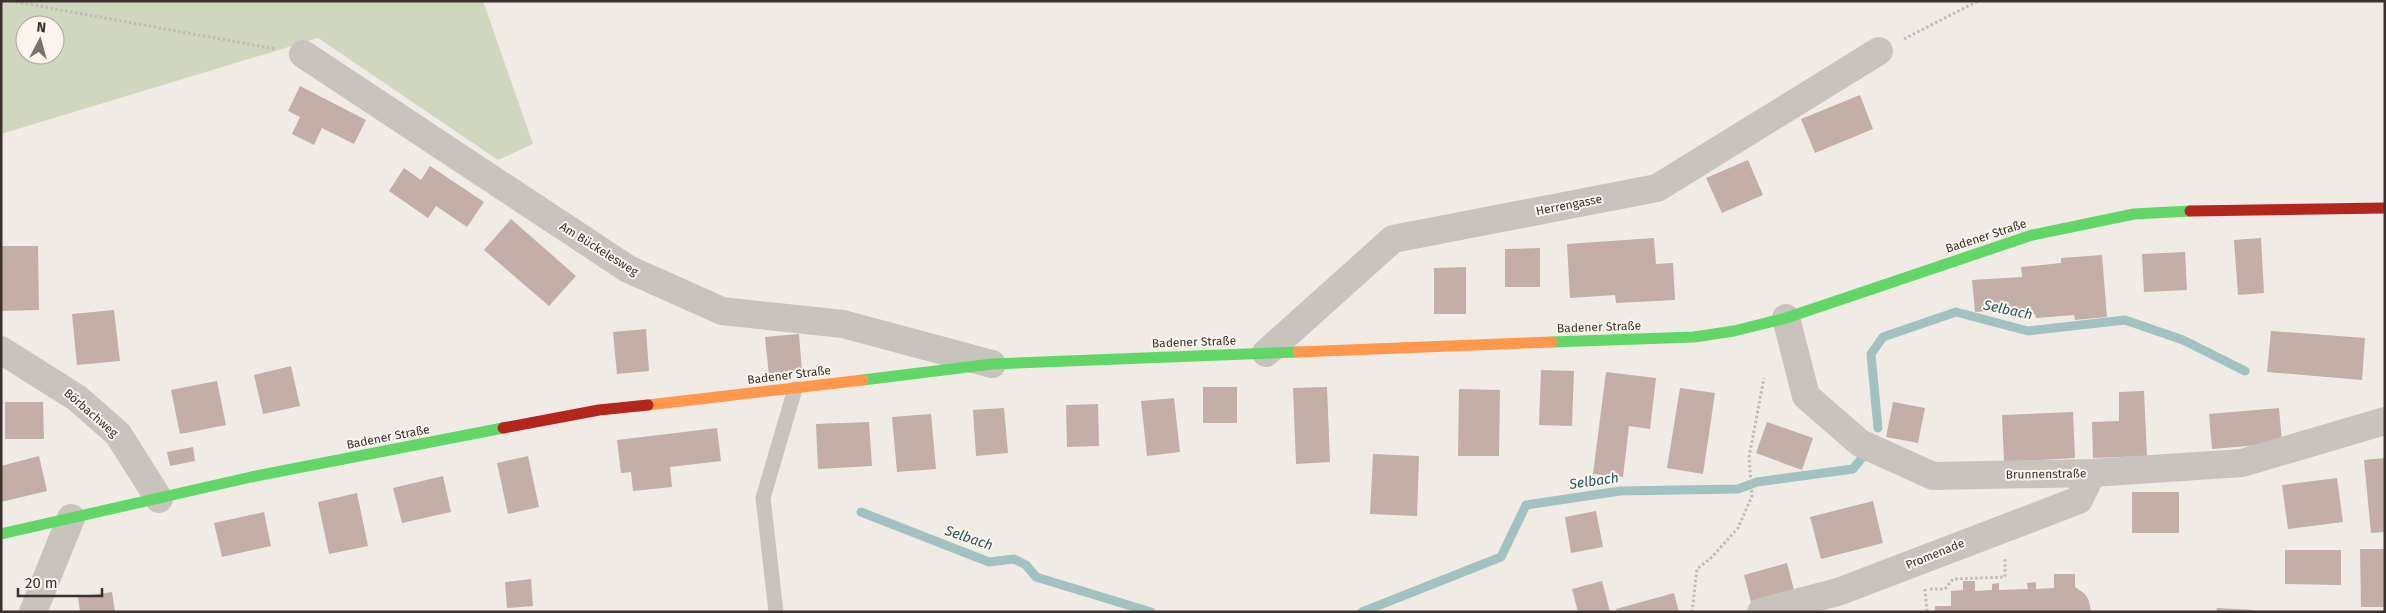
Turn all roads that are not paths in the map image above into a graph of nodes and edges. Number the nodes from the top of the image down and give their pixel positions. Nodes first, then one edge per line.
1 (1879, 51) road end
2 (303, 54) road end
3 (2385, 208) edge
4 (1786, 318) junction
5 (1, 350) edge
6 (1266, 353) junction
7 (992, 364) junction
8 (795, 389) junction
9 (2385, 421) edge
10 (2092, 473) junction
11 (159, 499) junction
12 (71, 518) junction
13 (1, 534) edge
14 (1835, 602) edge
15 (33, 612) edge
16 (776, 612) edge
17 (1761, 612) edge

1 - 6 street, Herrengasse
2 - 7 street, Am Bückelesweg
3 - 4 main road, Badener Straße
4 - 6 main road, Badener Straße
4 - 10 street, Brunnenstraße
5 - 11 street, Börbachweg
6 - 7 main road, Badener Straße
7 - 8 main road, Badener Straße
8 - 11 main road, Badener Straße
8 - 16 lane
9 - 10 street, Brunnenstraße
10 - 14 street, Promenade
11 - 12 main road, Badener Straße
12 - 13 main road, Badener Straße
12 - 15 street
14 - 17 street, Promenade

